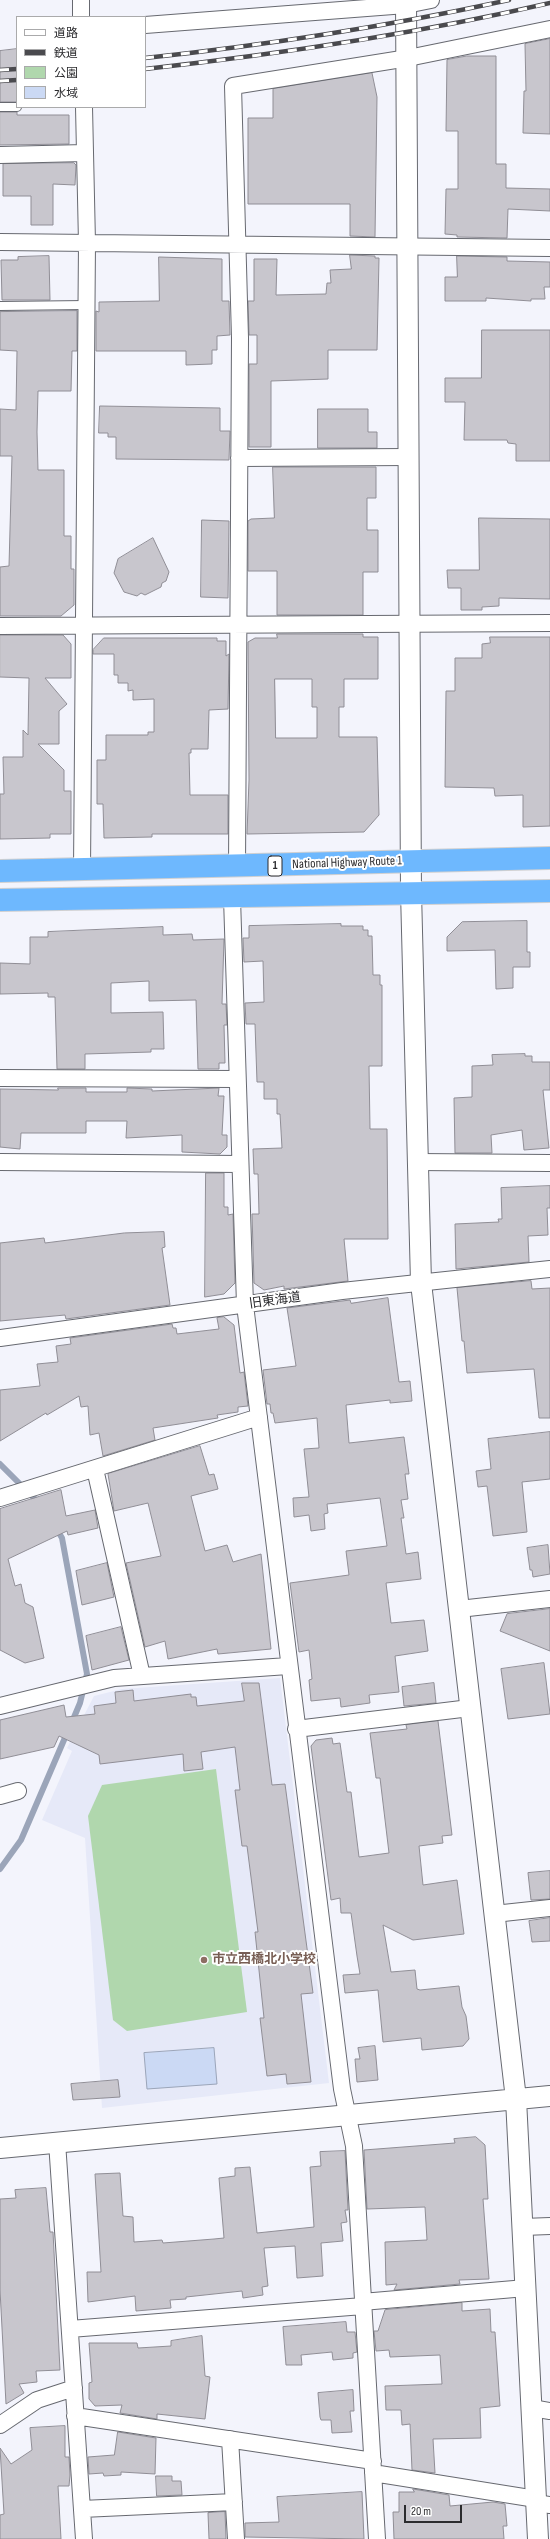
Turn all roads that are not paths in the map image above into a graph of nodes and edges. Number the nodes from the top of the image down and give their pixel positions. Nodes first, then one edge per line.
1 (81, 0) edge
2 (431, 0) edge
3 (406, 2) edge
4 (81, 16) edge
5 (146, 25) edge
6 (550, 29) edge
7 (408, 58) junction
8 (0, 107) edge
9 (16, 107) edge
10 (84, 108) edge
11 (85, 153) junction
12 (0, 155) edge
13 (0, 242) edge
14 (87, 243) junction
15 (239, 245) junction
16 (408, 246) junction
17 (550, 248) edge
18 (86, 305) junction
19 (0, 306) edge
20 (408, 457) junction
21 (240, 458) junction
22 (408, 623) junction
23 (550, 623) edge
24 (238, 625) junction
25 (0, 626) edge
26 (84, 626) junction
27 (550, 858) edge
28 (411, 861) junction
29 (238, 867) junction
30 (82, 869) junction
31 (0, 872) edge
32 (550, 891) edge
33 (411, 892) junction
34 (232, 898) junction
35 (0, 900) edge
36 (0, 1078) edge
37 (237, 1079) junction
38 (0, 1162) edge
39 (416, 1162) junction
40 (550, 1163) edge
41 (240, 1164) junction
42 (550, 1269) edge
43 (421, 1283) junction
44 (245, 1305) junction
45 (0, 1338) edge
46 (259, 1417) junction
47 (95, 1469) junction
48 (7, 1496) edge
49 (550, 1599) edge
50 (459, 1609) junction
51 (288, 1666) junction
52 (142, 1676) junction
53 (0, 1706) edge
54 (470, 1708) junction
55 (296, 1729) junction
56 (18, 1792) dead end
57 (0, 1796) edge
58 (550, 1908) edge
59 (494, 1914) junction
60 (550, 2096) edge
61 (516, 2099) junction
62 (348, 2114) junction
63 (58, 2142) junction
64 (0, 2148) edge
65 (550, 2226) edge
66 (523, 2227) junction
67 (526, 2288) junction
68 (363, 2304) junction
69 (70, 2329) junction
70 (74, 2388) junction
71 (541, 2410) edge
72 (76, 2416) junction
73 (0, 2425) edge
74 (230, 2439) junction
75 (373, 2467) junction
76 (234, 2502) junction
77 (541, 2502) edge
78 (82, 2509) junction
79 (84, 2539) edge
80 (236, 2539) edge
81 (377, 2539) edge
82 (538, 2539) edge

1 - 4 street
2 - 3 street
3 - 5 street
3 - 7 street
6 - 7 street
7 - 15 street
7 - 16 street
8 - 9 lane
10 - 11 street
11 - 12 street
11 - 14 street
13 - 14 street
14 - 15 street
14 - 18 street
15 - 16 street
15 - 21 street
16 - 17 street
16 - 20 street
18 - 19 lane
18 - 26 street
20 - 21 street
20 - 22 street
21 - 24 street
22 - 23 street
22 - 24 street
22 - 28 street
24 - 26 street
24 - 29 street
25 - 26 street
26 - 30 street
27 - 28 highway, National Highway Route 1 / 1
28 - 29 highway, National Highway Route 1 / 1
28 - 33 street
29 - 30 highway, National Highway Route 1 / 1
30 - 31 highway, National Highway Route 1 / 1
32 - 33 highway
33 - 34 highway
33 - 39 street
34 - 35 highway
34 - 37 street
36 - 37 street
37 - 41 street
38 - 41 street
39 - 40 street
39 - 43 street
41 - 44 street
42 - 43 street, 旧東海道
43 - 44 street, 旧東海道
43 - 50 street
44 - 45 street, 旧東海道
44 - 46 street
46 - 47 street
46 - 51 street
47 - 48 street
47 - 52 street
49 - 50 street
50 - 54 street
51 - 52 street
51 - 55 street
52 - 53 street
54 - 55 street
54 - 59 street
55 - 62 street
56 - 57 street
58 - 59 street
59 - 61 street
60 - 61 street
61 - 62 street
61 - 66 street
62 - 63 street
62 - 68 street
63 - 64 street
63 - 69 street
65 - 66 street
66 - 67 street
67 - 68 street
67 - 71 street
68 - 69 street
68 - 75 street
69 - 70 street
70 - 72 street
70 - 73 street
71 - 77 street
72 - 74 street
72 - 78 street
74 - 75 street
74 - 76 street
75 - 77 street
75 - 81 street
76 - 78 street
76 - 80 street
77 - 82 street
78 - 79 street

